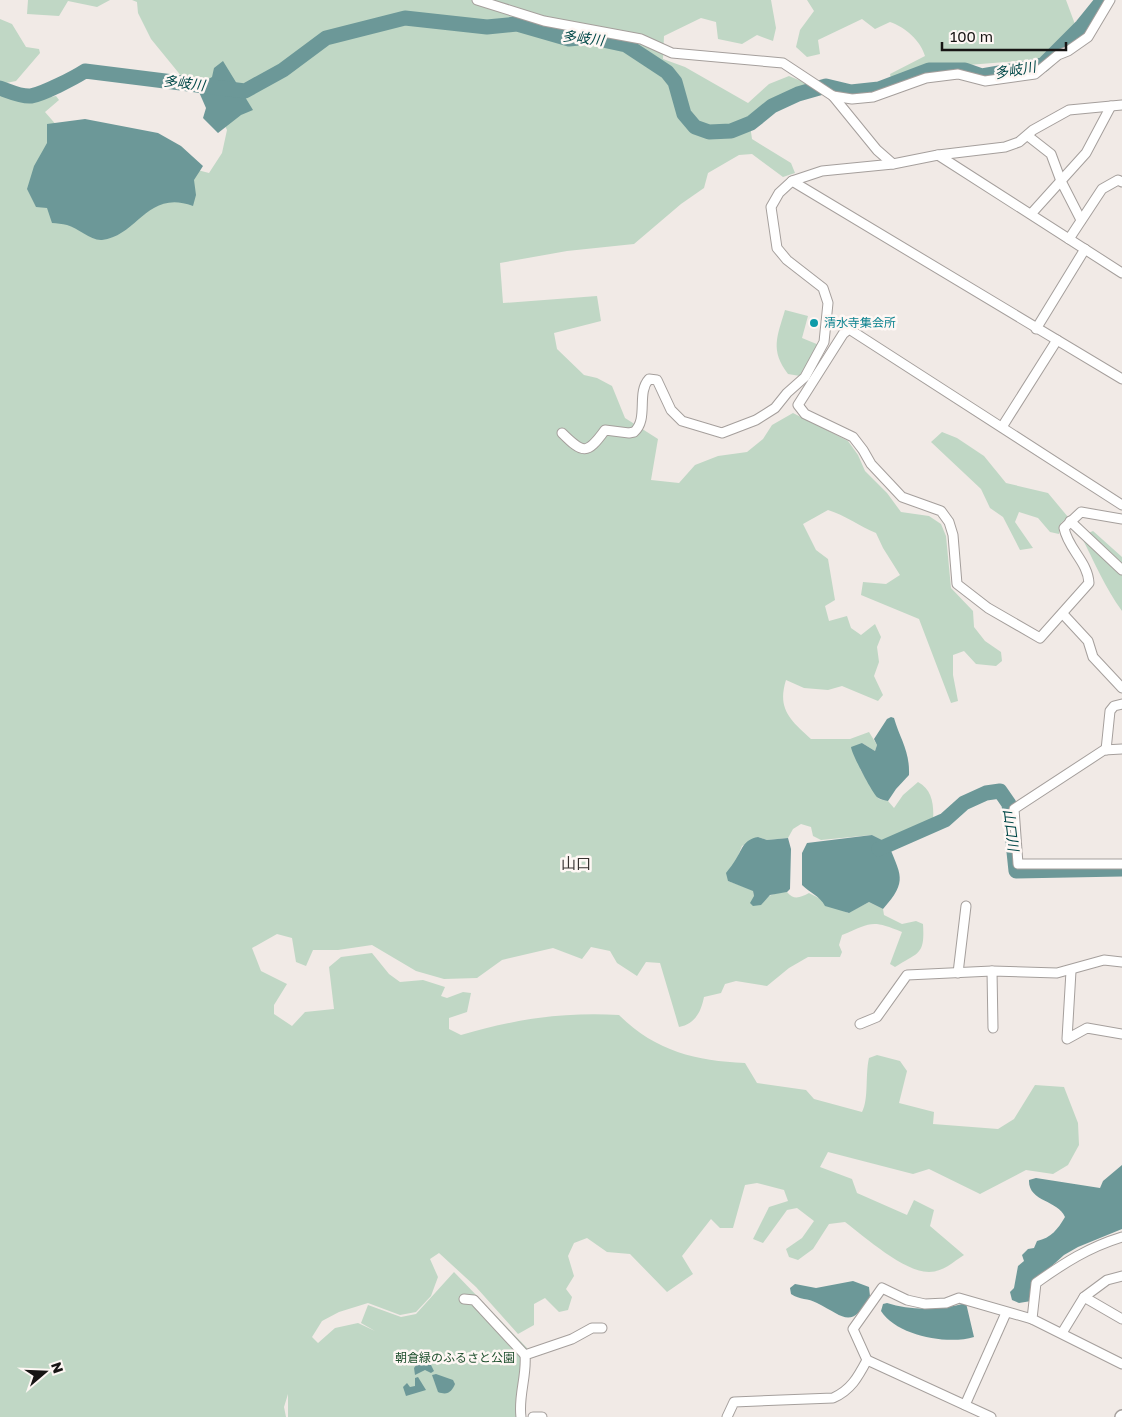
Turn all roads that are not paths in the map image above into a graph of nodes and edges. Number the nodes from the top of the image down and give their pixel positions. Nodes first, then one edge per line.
1 (477, 0) edge
2 (1110, 0) edge
3 (833, 96) junction
4 (1122, 105) edge
5 (1111, 106) junction
6 (1028, 136) junction
7 (938, 155) junction
8 (893, 164) junction
9 (792, 181) junction
10 (1061, 182) junction
11 (1122, 182) edge
12 (1031, 214) junction
13 (1081, 220) junction
14 (1069, 238) junction
15 (1085, 249) junction
16 (1122, 273) edge
17 (1036, 329) junction
18 (1057, 340) junction
19 (824, 342) junction
20 (835, 347) junction
21 (1122, 379) edge
22 (1002, 427) junction
23 (562, 433) dead end
24 (1122, 505) edge
25 (1122, 519) edge
26 (1070, 521) junction
27 (1122, 570) edge
28 (1063, 614) junction
29 (1122, 688) edge
30 (1122, 704) edge
31 (1106, 750) junction
32 (1122, 750) edge
33 (1122, 864) edge
34 (966, 906) dead end
35 (1122, 962) edge
36 (992, 971) junction
37 (1070, 971) junction
38 (958, 973) junction
39 (860, 1024) dead end
40 (992, 1028) dead end
41 (1122, 1034) edge
42 (1122, 1237) edge
43 (1122, 1276) edge
44 (1084, 1297) junction
45 (464, 1300) dead end
46 (1006, 1313) junction
47 (1032, 1319) junction
48 (1122, 1319) edge
49 (602, 1328) dead end
50 (1062, 1333) junction
51 (525, 1355) junction
52 (867, 1360) junction
53 (1122, 1364) edge
54 (965, 1405) junction
55 (521, 1417) edge
56 (534, 1417) edge
57 (542, 1417) edge
58 (727, 1417) edge
59 (991, 1417) edge

1 - 3 street
2 - 3 street
3 - 8 street
4 - 5 street
5 - 6 street
5 - 10 street
6 - 7 street
6 - 10 street
7 - 8 street
7 - 12 street
8 - 9 street
9 - 17 street
9 - 19 street
10 - 12 street
10 - 13 street
11 - 13 street
12 - 14 street
13 - 14 street
14 - 15 street
15 - 16 street
15 - 17 street
17 - 18 street
18 - 21 street
18 - 22 street
19 - 20 street
19 - 23 street
20 - 22 street
20 - 28 street
22 - 24 street
25 - 26 street
26 - 27 street
26 - 28 street
28 - 29 street
30 - 31 street
31 - 32 street
31 - 33 street
34 - 38 street
35 - 37 street
36 - 37 street
36 - 38 street
36 - 40 street
37 - 41 street
38 - 39 street
42 - 47 street
43 - 44 street
44 - 48 street
44 - 50 street
45 - 51 street
46 - 47 street
46 - 52 street
46 - 54 street
47 - 50 street
49 - 51 street
50 - 53 street
51 - 55 street
52 - 54 street
52 - 58 street
54 - 59 street
56 - 57 street

